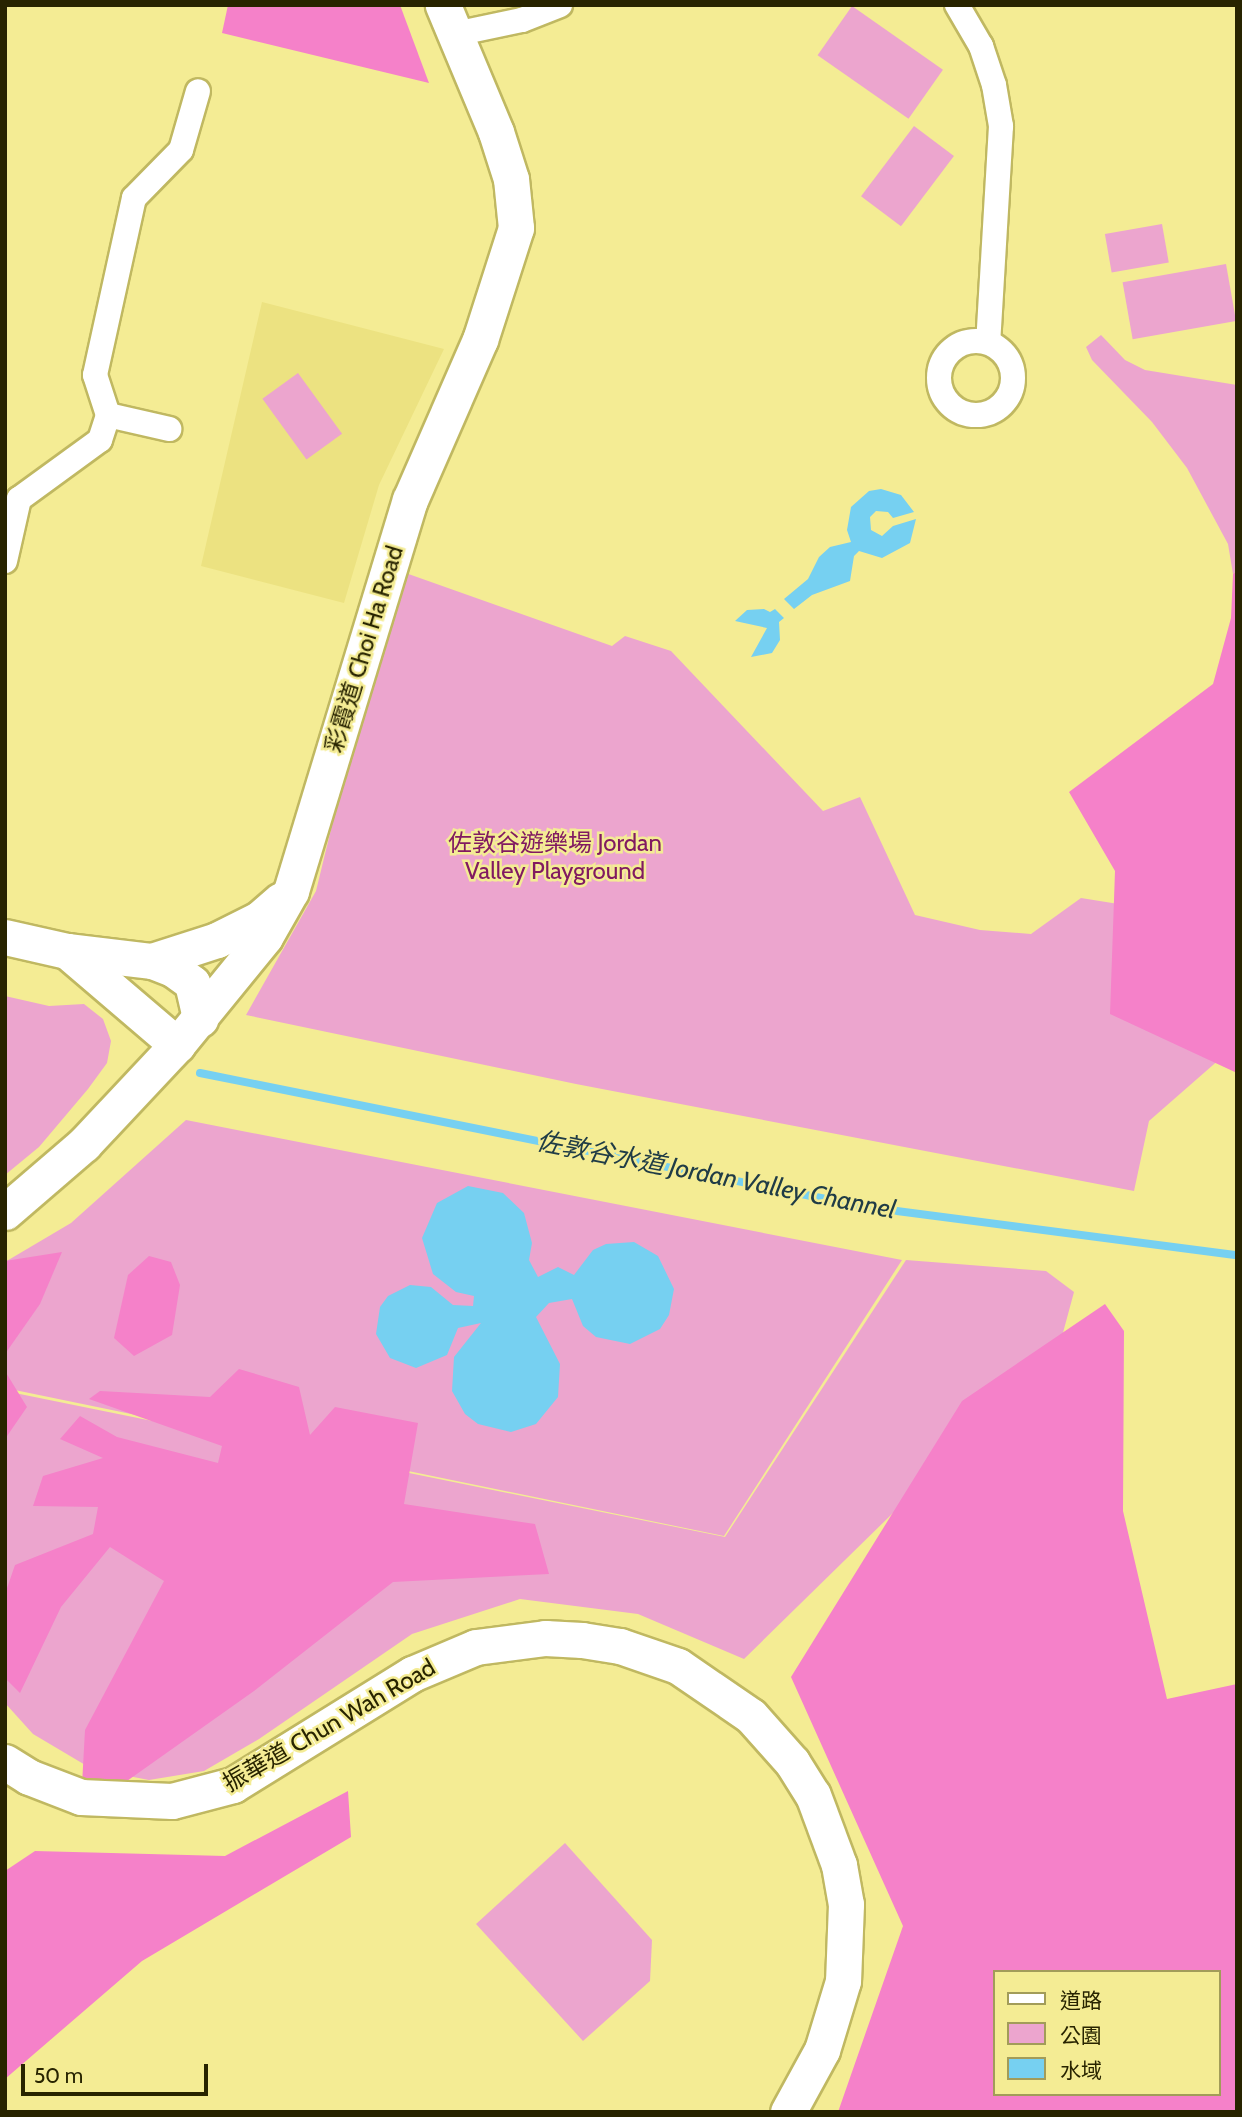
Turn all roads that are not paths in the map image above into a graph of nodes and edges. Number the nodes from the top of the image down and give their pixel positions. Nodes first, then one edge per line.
1 (561, 5) edge
2 (957, 5) edge
3 (449, 19) edge
4 (198, 91) dead end
5 (988, 343) dead end
6 (107, 415) junction
7 (169, 429) dead end
8 (10, 517) edge
9 (5, 561) edge
10 (291, 891) junction
11 (5, 937) edge
12 (67, 951) junction
13 (152, 961) junction
14 (200, 1019) junction
15 (177, 1045) junction
16 (5, 1212) edge
17 (5, 1762) edge
18 (788, 2112) edge

1 - 3 street
2 - 5 street
3 - 10 street, 彩霞道 Choi Ha Road
4 - 6 street
6 - 7 street
6 - 8 street
8 - 9 street
10 - 13 street
10 - 14 street, 彩霞道 Choi Ha Road
11 - 12 street
12 - 13 street
12 - 15 street
13 - 14 street
14 - 15 street, 彩霞道 Choi Ha Road
15 - 16 street, 彩霞道 Choi Ha Road
17 - 18 street, 振華道 Chun Wah Road

